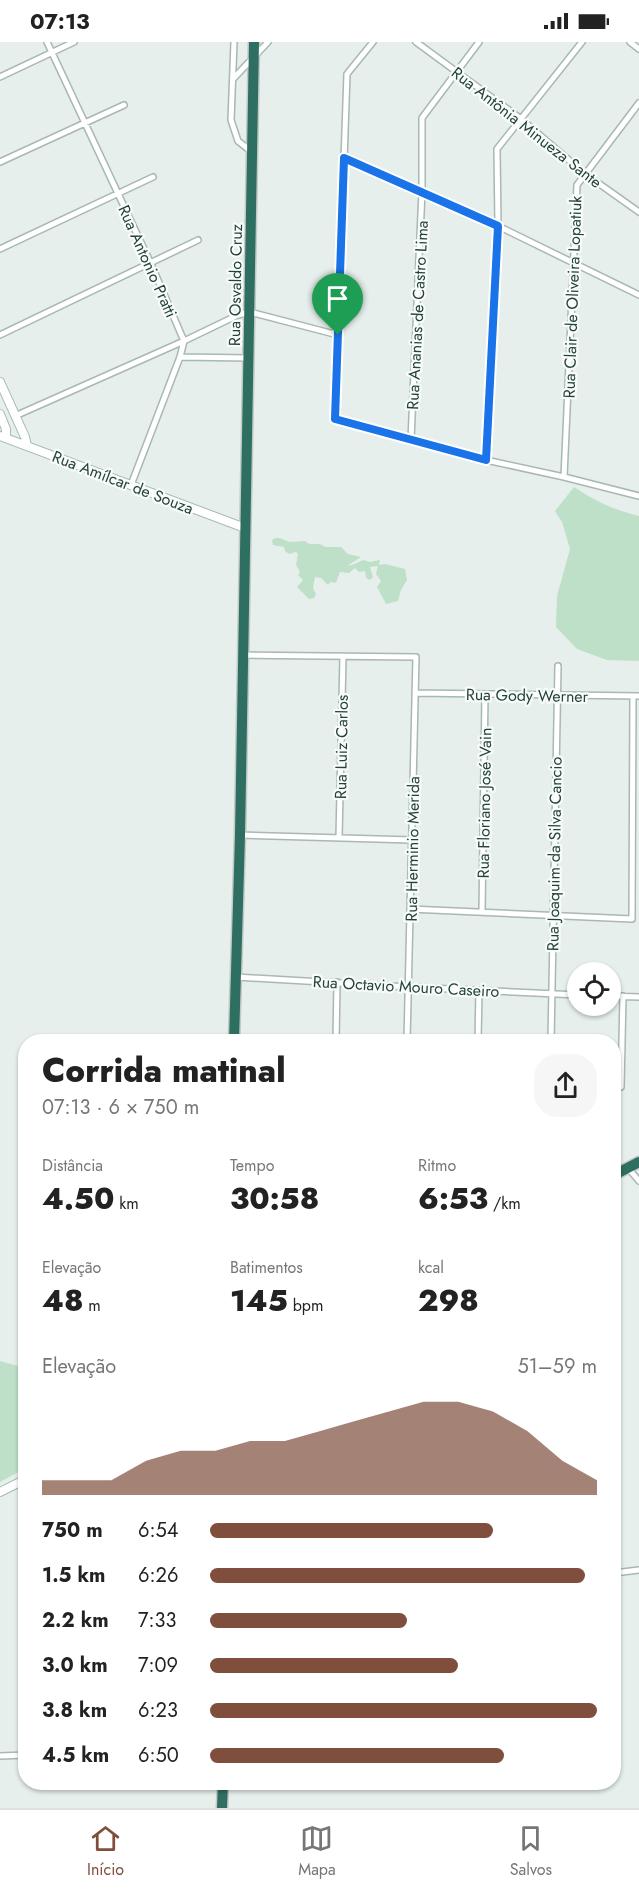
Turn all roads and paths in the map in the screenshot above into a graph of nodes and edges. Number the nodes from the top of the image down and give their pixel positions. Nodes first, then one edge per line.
1 (47, 42) edge
2 (74, 42) edge
3 (234, 42) edge
4 (254, 42) edge
5 (268, 42) edge
6 (373, 42) edge
7 (416, 42) edge
8 (479, 42) edge
9 (582, 42) edge
10 (630, 42) edge
11 (639, 49) edge
12 (52, 52) junction
13 (254, 59) junction
14 (456, 72) junction
15 (0, 77) edge
16 (233, 79) junction
17 (639, 103) edge
18 (124, 105) dead end
19 (520, 119) junction
20 (85, 123) junction
21 (253, 153) junction
22 (344, 158) junction
23 (0, 162) edge
24 (584, 173) junction
25 (153, 177) dead end
26 (422, 191) junction
27 (118, 193) junction
28 (639, 212) edge
29 (498, 226) junction
30 (198, 240) dead end
31 (0, 249) edge
32 (151, 264) junction
33 (574, 264) junction
34 (639, 295) edge
35 (250, 312) junction
36 (0, 335) edge
37 (338, 335) junction
38 (184, 341) junction
39 (180, 357) junction
40 (249, 358) junction
41 (0, 382) edge
42 (0, 414) edge
43 (15, 416) junction
44 (3, 437) edge
45 (411, 440) junction
46 (27, 446) junction
47 (486, 460) junction
48 (564, 477) junction
49 (131, 485) junction
50 (639, 496) edge
51 (245, 528) junction
52 (243, 655) junction
53 (343, 656) junction
54 (558, 666) dead end
55 (416, 693) junction
56 (485, 694) junction
57 (557, 695) junction
58 (636, 696) edge
59 (636, 804) edge
60 (240, 835) junction
61 (339, 838) junction
62 (412, 840) junction
63 (410, 909) junction
64 (482, 912) junction
65 (553, 915) junction
66 (235, 977) junction
67 (338, 982) junction
68 (408, 987) junction
69 (479, 990) junction
70 (552, 993) junction
71 (567, 994) edge
72 (623, 996) joint
73 (639, 997) edge
74 (234, 1034) edge
75 (336, 1034) edge
76 (406, 1034) edge
77 (478, 1034) edge
78 (551, 1034) edge
79 (621, 1086) dead end
80 (639, 1162) edge
81 (628, 1168) junction
82 (621, 1172) edge
83 (639, 1181) edge
84 (18, 1483) edge
85 (0, 1492) edge
86 (639, 1570) edge
87 (621, 1572) edge
88 (18, 1755) edge
89 (0, 1756) edge
90 (223, 1790) edge
91 (222, 1808) edge

1 - 12 street, Rua Antonio Pratti
2 - 12 street
3 - 16 street
4 - 13 highway, Rua Osvaldo Cruz
5 - 13 street
6 - 22 street
7 - 14 street, Rua Antônia Minueza Sante
8 - 14 street
9 - 19 street
10 - 11 street
12 - 15 street
12 - 20 street, Rua Antonio Pratti
13 - 16 street
13 - 21 highway, Rua Osvaldo Cruz
14 - 19 street, Rua Antônia Minueza Sante
14 - 26 street, Rua Ananias de Castro Lima
16 - 21 street
17 - 24 street, Rua Clair de Oliveira Lopatiuk
18 - 20 street
19 - 24 street, Rua Antônia Minueza Sante
19 - 29 street
20 - 23 street
20 - 27 street, Rua Antonio Pratti
21 - 35 highway, Rua Osvaldo Cruz
22 - 26 street
22 - 37 street
24 - 28 street, Rua Antônia Minueza Sante
24 - 33 street, Rua Clair de Oliveira Lopatiuk
25 - 27 street
26 - 29 street
26 - 45 street, Rua Ananias de Castro Lima
27 - 31 street
27 - 32 street, Rua Antonio Pratti
29 - 33 street
29 - 47 street
30 - 32 street
32 - 36 street
32 - 38 street, Rua Antonio Pratti
33 - 34 street
33 - 48 street, Rua Clair de Oliveira Lopatiuk
35 - 37 street
35 - 38 street
35 - 40 highway, Rua Osvaldo Cruz
37 - 45 street
38 - 39 street
38 - 43 street
39 - 40 street
39 - 49 street
40 - 51 highway, Rua Osvaldo Cruz
41 - 43 street
42 - 44 street
43 - 46 street
44 - 46 street, Rua Amílcar de Souza
45 - 47 street
46 - 49 street, Rua Amílcar de Souza
47 - 48 street
48 - 50 street
49 - 51 street, Rua Amílcar de Souza
51 - 52 highway, Rua Osvaldo Cruz
52 - 53 street
52 - 60 highway, Rua Osvaldo Cruz
53 - 55 street, Rua Herminio Merida
53 - 61 street, Rua Luiz Carlos
54 - 57 street, Rua Joaquim da Silva Cancio
55 - 56 street, Rua Gody Werner
55 - 62 street, Rua Herminio Merida
56 - 57 street, Rua Gody Werner
56 - 64 street, Rua Floriano José Vain
57 - 58 street, Rua Gody Werner
57 - 65 street, Rua Joaquim da Silva Cancio
58 - 59 street
59 - 65 street
60 - 61 street
60 - 66 highway, Rua Osvaldo Cruz
61 - 62 street
62 - 63 street, Rua Herminio Merida
63 - 64 street
63 - 68 street, Rua Herminio Merida
64 - 65 street
65 - 70 street, Rua Joaquim da Silva Cancio
66 - 67 street, Rua Octavio Mouro Caseiro
66 - 74 highway, Rua Osvaldo Cruz
67 - 68 street, Rua Octavio Mouro Caseiro
67 - 75 street
68 - 69 street, Rua Octavio Mouro Caseiro
68 - 76 street, Rua Herminio Merida
69 - 70 street, Rua Octavio Mouro Caseiro
69 - 77 street
70 - 71 street, Rua Octavio Mouro Caseiro
70 - 78 street, Rua Joaquim da Silva Cancio
72 - 73 street
72 - 79 street
80 - 81 highway
81 - 82 highway
81 - 83 street
84 - 85 street
86 - 87 street
88 - 89 street
90 - 91 highway

